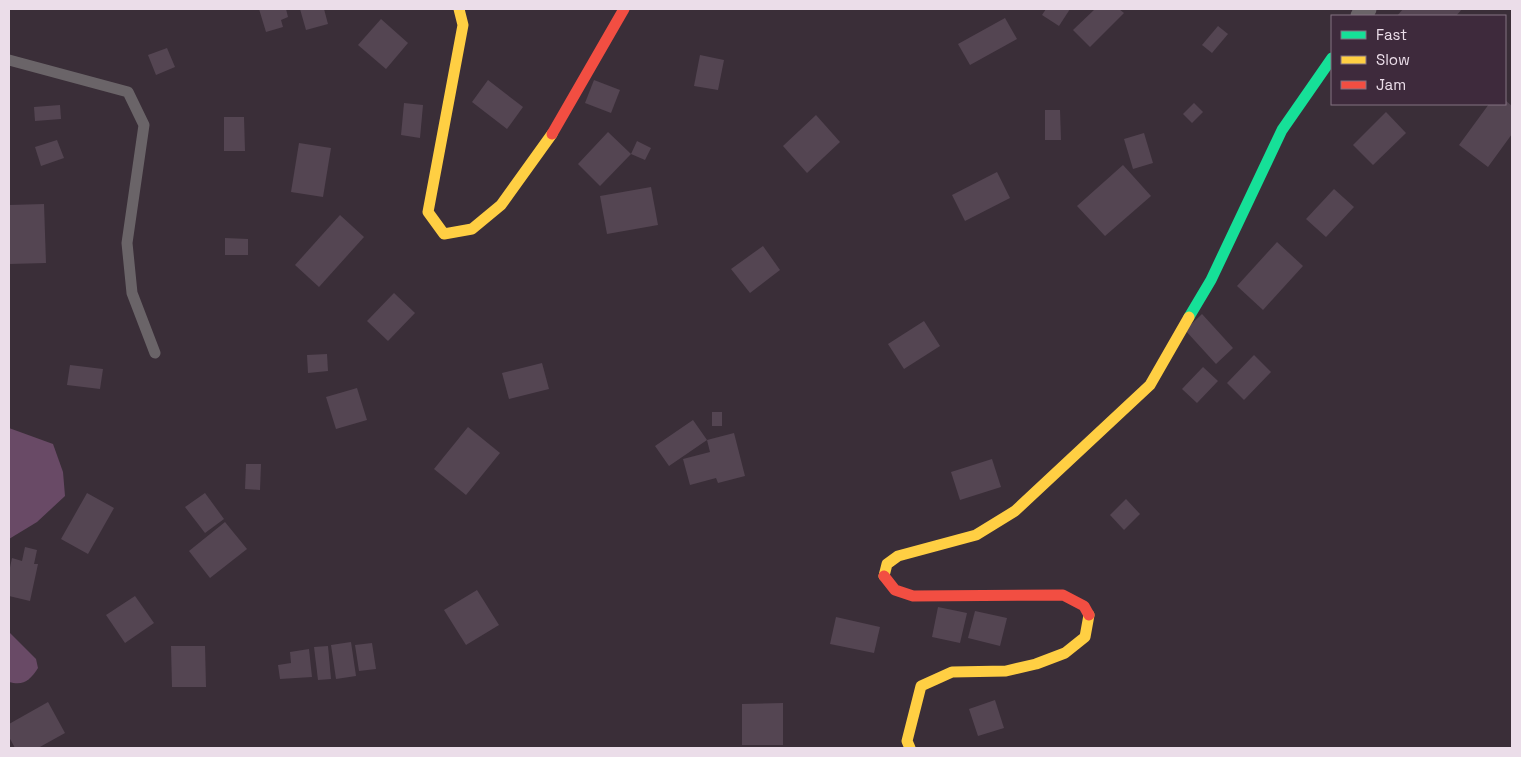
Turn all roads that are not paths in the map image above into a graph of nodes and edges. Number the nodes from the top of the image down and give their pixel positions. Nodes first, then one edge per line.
1 (459, 9) edge
2 (624, 9) edge
3 (1331, 59) edge
4 (9, 60) edge
5 (155, 353) dead end
6 (910, 748) edge

1 - 2 street
3 - 6 street
4 - 5 lane

